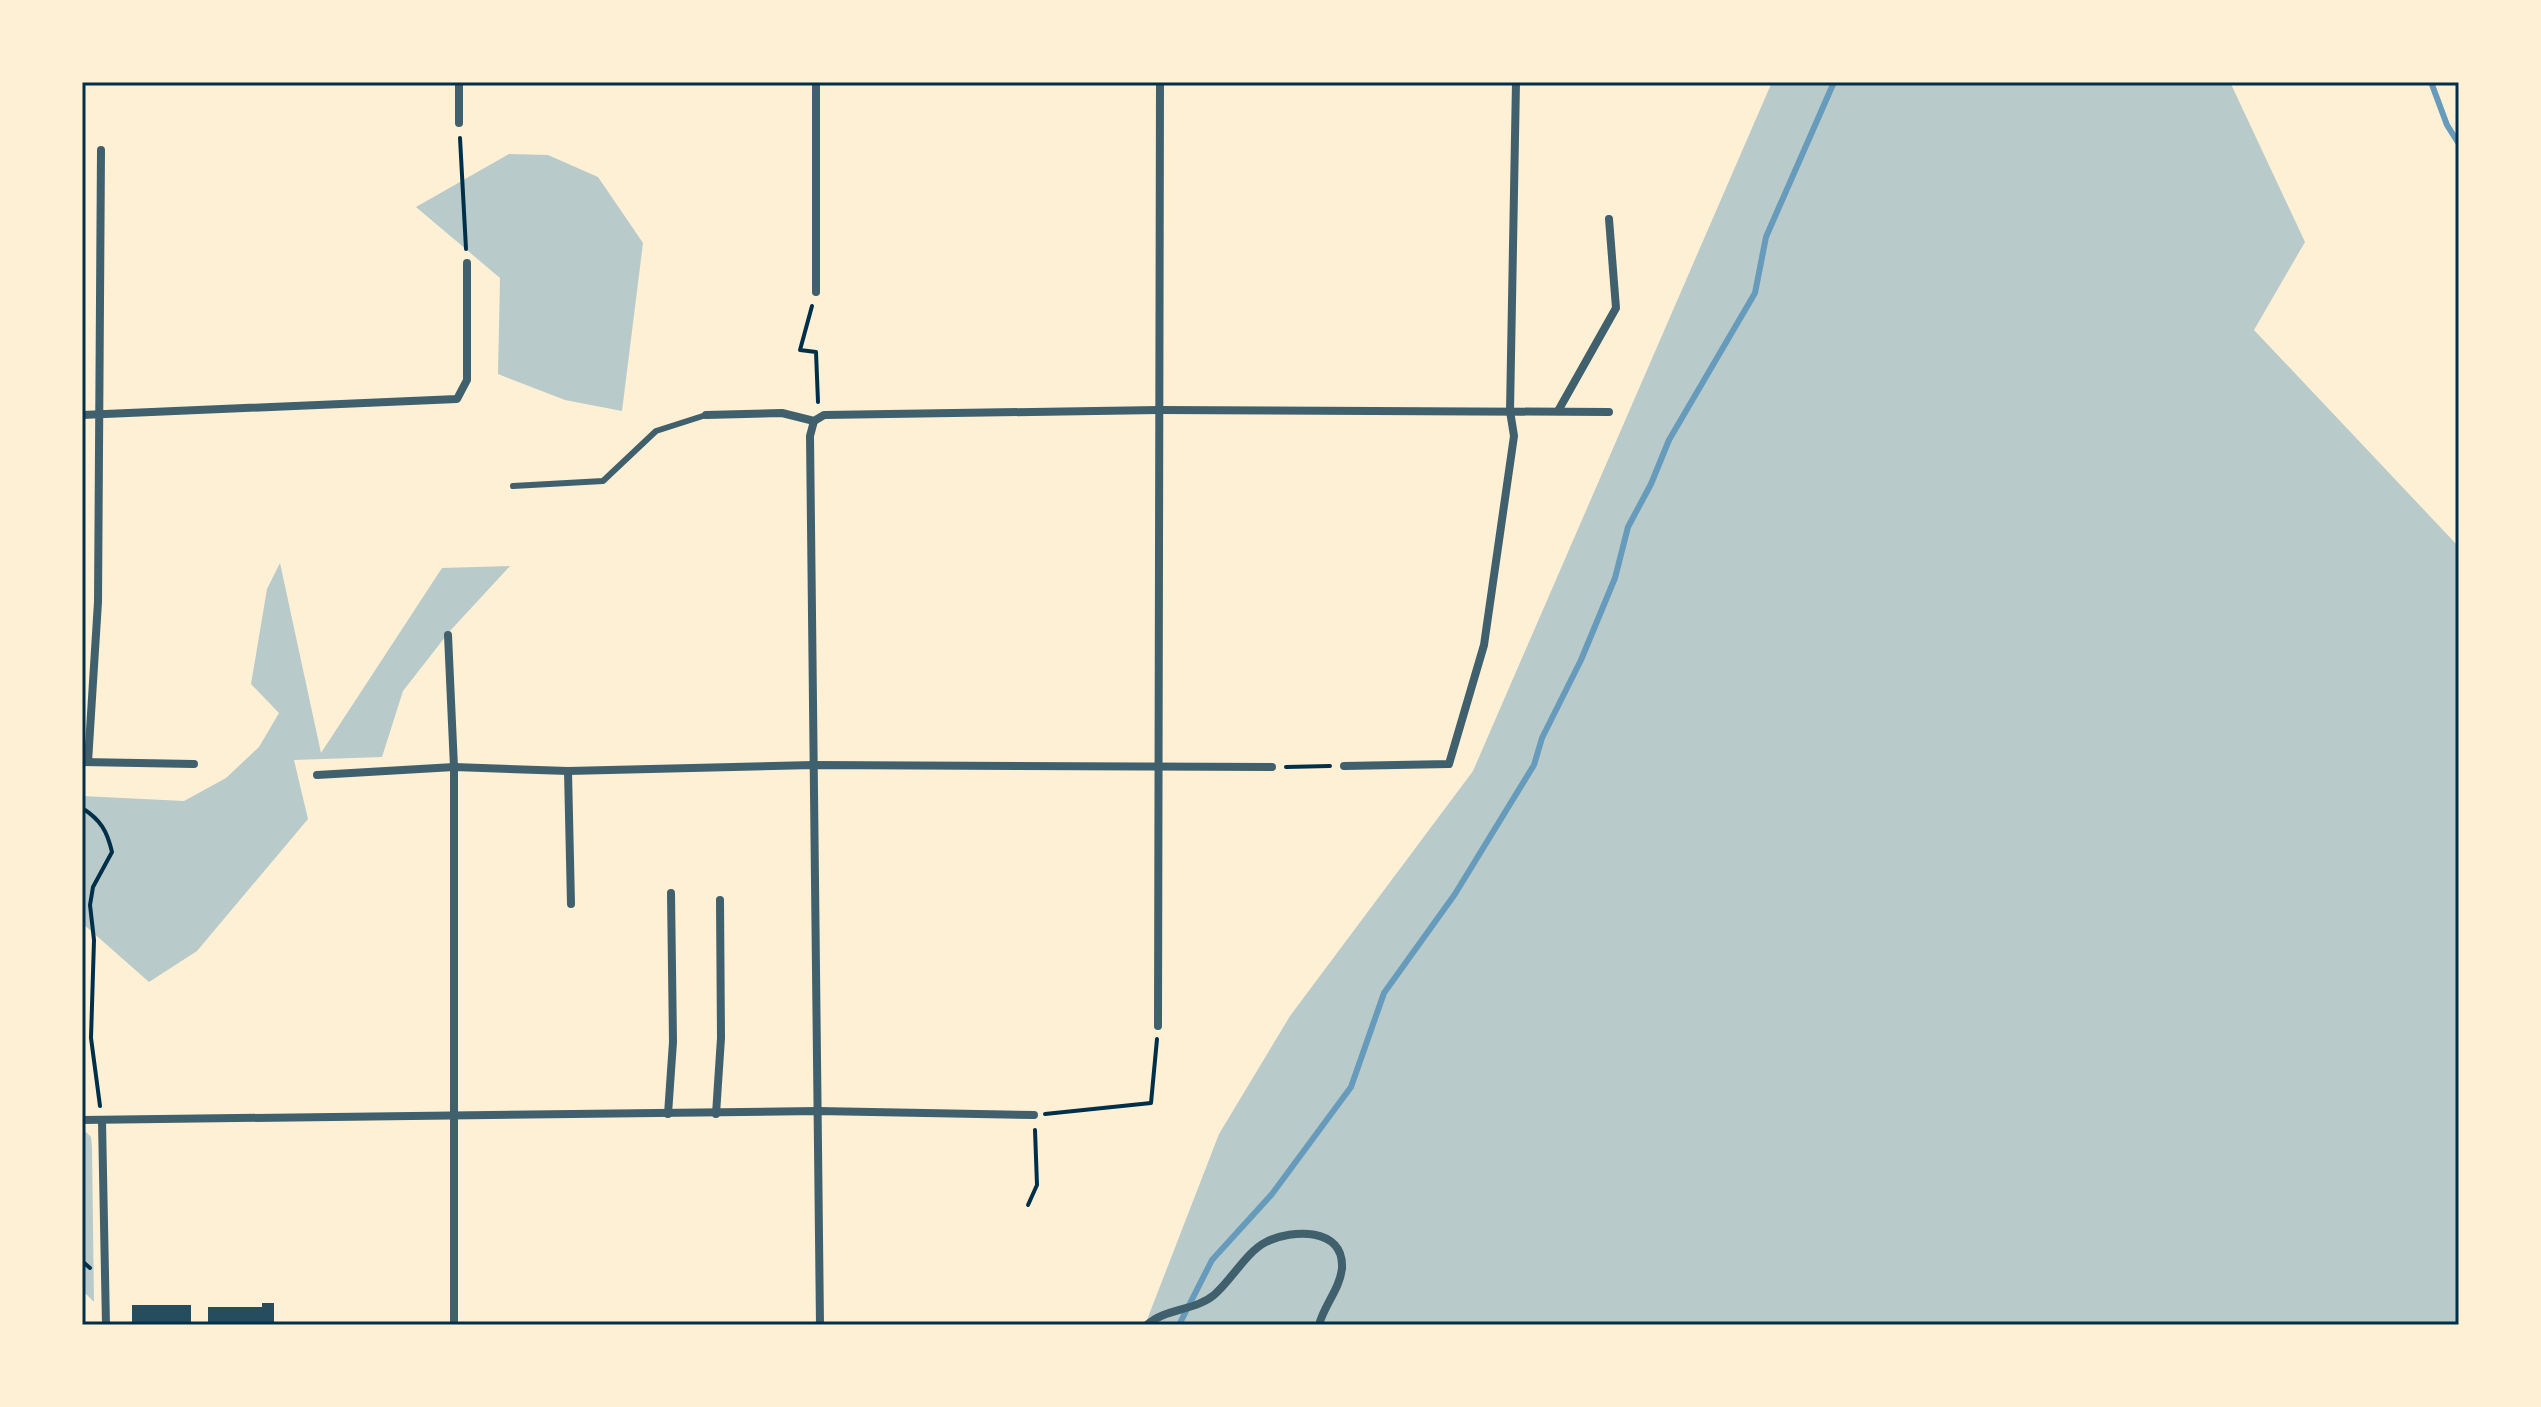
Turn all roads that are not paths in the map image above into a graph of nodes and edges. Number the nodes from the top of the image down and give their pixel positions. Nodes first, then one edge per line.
1 (459, 82) edge
2 (816, 82) edge
3 (1160, 82) edge
4 (1516, 82) edge
5 (459, 123) road end
6 (101, 150) dead end
7 (1609, 219) dead end
8 (467, 263) road end
9 (816, 292) road end
10 (1159, 410) junction
11 (1510, 411) junction
12 (1558, 411) junction
13 (1609, 412) dead end
14 (82, 415) edge
15 (706, 415) joint
16 (101, 416) junction
17 (816, 419) junction
18 (513, 486) dead end
19 (448, 635) dead end
20 (85, 762) edge
21 (194, 764) dead end
22 (813, 765) junction
23 (1344, 766) road end
24 (454, 767) junction
25 (1159, 767) junction
26 (1272, 767) road end
27 (568, 771) junction
28 (317, 775) dead end
29 (671, 893) dead end
30 (720, 900) dead end
31 (571, 904) dead end
32 (1158, 1026) road end
33 (818, 1111) junction
34 (668, 1114) junction
35 (716, 1114) junction
36 (1034, 1115) road end
37 (453, 1117) junction
38 (82, 1120) edge
39 (102, 1121) junction
40 (106, 1325) edge
41 (454, 1325) edge
42 (820, 1325) edge
43 (1147, 1325) edge
44 (1319, 1325) edge

1 - 5 street
2 - 9 street
3 - 10 street
4 - 11 street
6 - 16 street
7 - 12 street
8 - 16 street
10 - 11 street
10 - 17 street
10 - 25 street
11 - 12 street
11 - 23 street
12 - 13 street
14 - 16 street
15 - 17 street
15 - 18 lane
16 - 20 street
17 - 22 street
19 - 24 street
20 - 21 street
22 - 25 street
22 - 27 street
22 - 33 street
24 - 27 street
24 - 28 street
24 - 37 street
25 - 26 street
25 - 32 street
27 - 31 street
29 - 34 street
30 - 35 street
33 - 35 street
33 - 36 street
33 - 42 street
34 - 35 street
34 - 37 street
37 - 39 street
37 - 41 street
38 - 39 street
39 - 40 street
43 - 44 street

